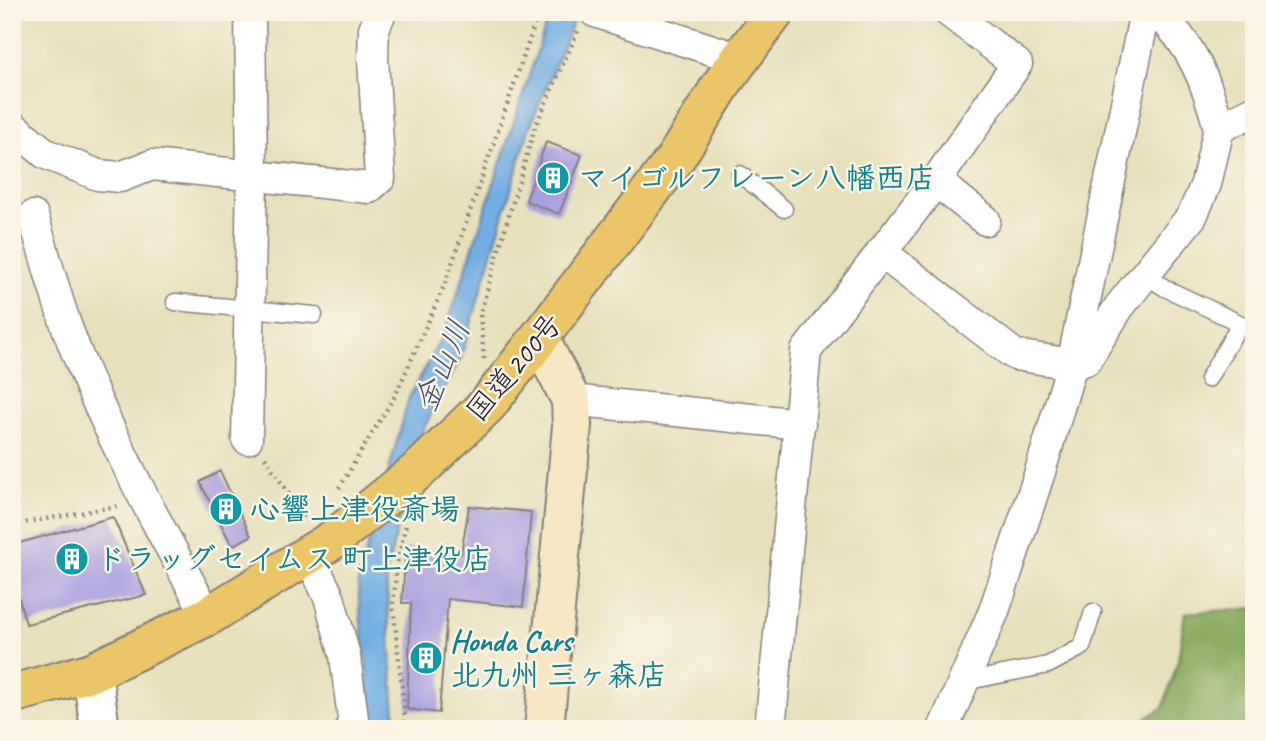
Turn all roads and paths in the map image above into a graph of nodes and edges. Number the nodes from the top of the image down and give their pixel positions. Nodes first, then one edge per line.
1 (250, 12) edge
2 (382, 12) edge
3 (539, 12) edge
4 (775, 12) edge
5 (949, 12) edge
6 (1145, 12) edge
7 (1156, 12) edge
8 (588, 19) edge
9 (740, 59) junction
10 (1254, 111) edge
11 (12, 127) edge
12 (1219, 128) junction
13 (740, 174) dead end
14 (252, 176) junction
15 (936, 181) junction
16 (784, 209) dead end
17 (33, 216) dead end
18 (985, 220) dead end
19 (881, 252) junction
20 (1144, 274) junction
21 (175, 302) dead end
22 (250, 310) junction
23 (314, 315) dead end
24 (1247, 327) edge
25 (540, 338) junction
26 (1072, 364) junction
27 (1209, 379) dead end
28 (571, 400) junction
29 (487, 405) junction
30 (800, 424) junction
31 (247, 439) joint
32 (339, 488) dead end
33 (145, 502) junction
34 (304, 518) dead end
35 (12, 525) edge
36 (406, 525) dead end
37 (309, 556) junction
38 (1093, 612) dead end
39 (208, 616) junction
40 (92, 672) junction
41 (964, 682) junction
42 (12, 694) edge
43 (100, 729) edge
44 (350, 729) edge
45 (404, 729) edge
46 (544, 729) edge
47 (770, 729) edge
48 (943, 729) edge

1 - 14 street
2 - 14 street
3 - 32 path
4 - 9 highway, 国道200号
5 - 15 street
6 - 26 street
7 - 12 street
8 - 9 street
8 - 29 path
9 - 25 highway, 国道200号
10 - 12 street
11 - 14 street
12 - 20 street
13 - 16 lane
14 - 22 street
15 - 18 street
15 - 19 street
17 - 33 street
19 - 26 street
19 - 30 street
20 - 24 lane
20 - 26 street
21 - 22 lane
22 - 23 lane
22 - 31 street
24 - 27 lane
25 - 28 main road
25 - 29 highway, 国道200号
26 - 41 street
28 - 30 street
28 - 46 main road
29 - 37 highway, 国道200号
30 - 47 street
31 - 34 path
33 - 35 path
33 - 39 street
36 - 45 path
37 - 39 highway, 国道200号
37 - 44 street
38 - 41 lane
39 - 40 highway, 国道200号
40 - 42 highway, 国道200号
40 - 43 street
41 - 48 street

